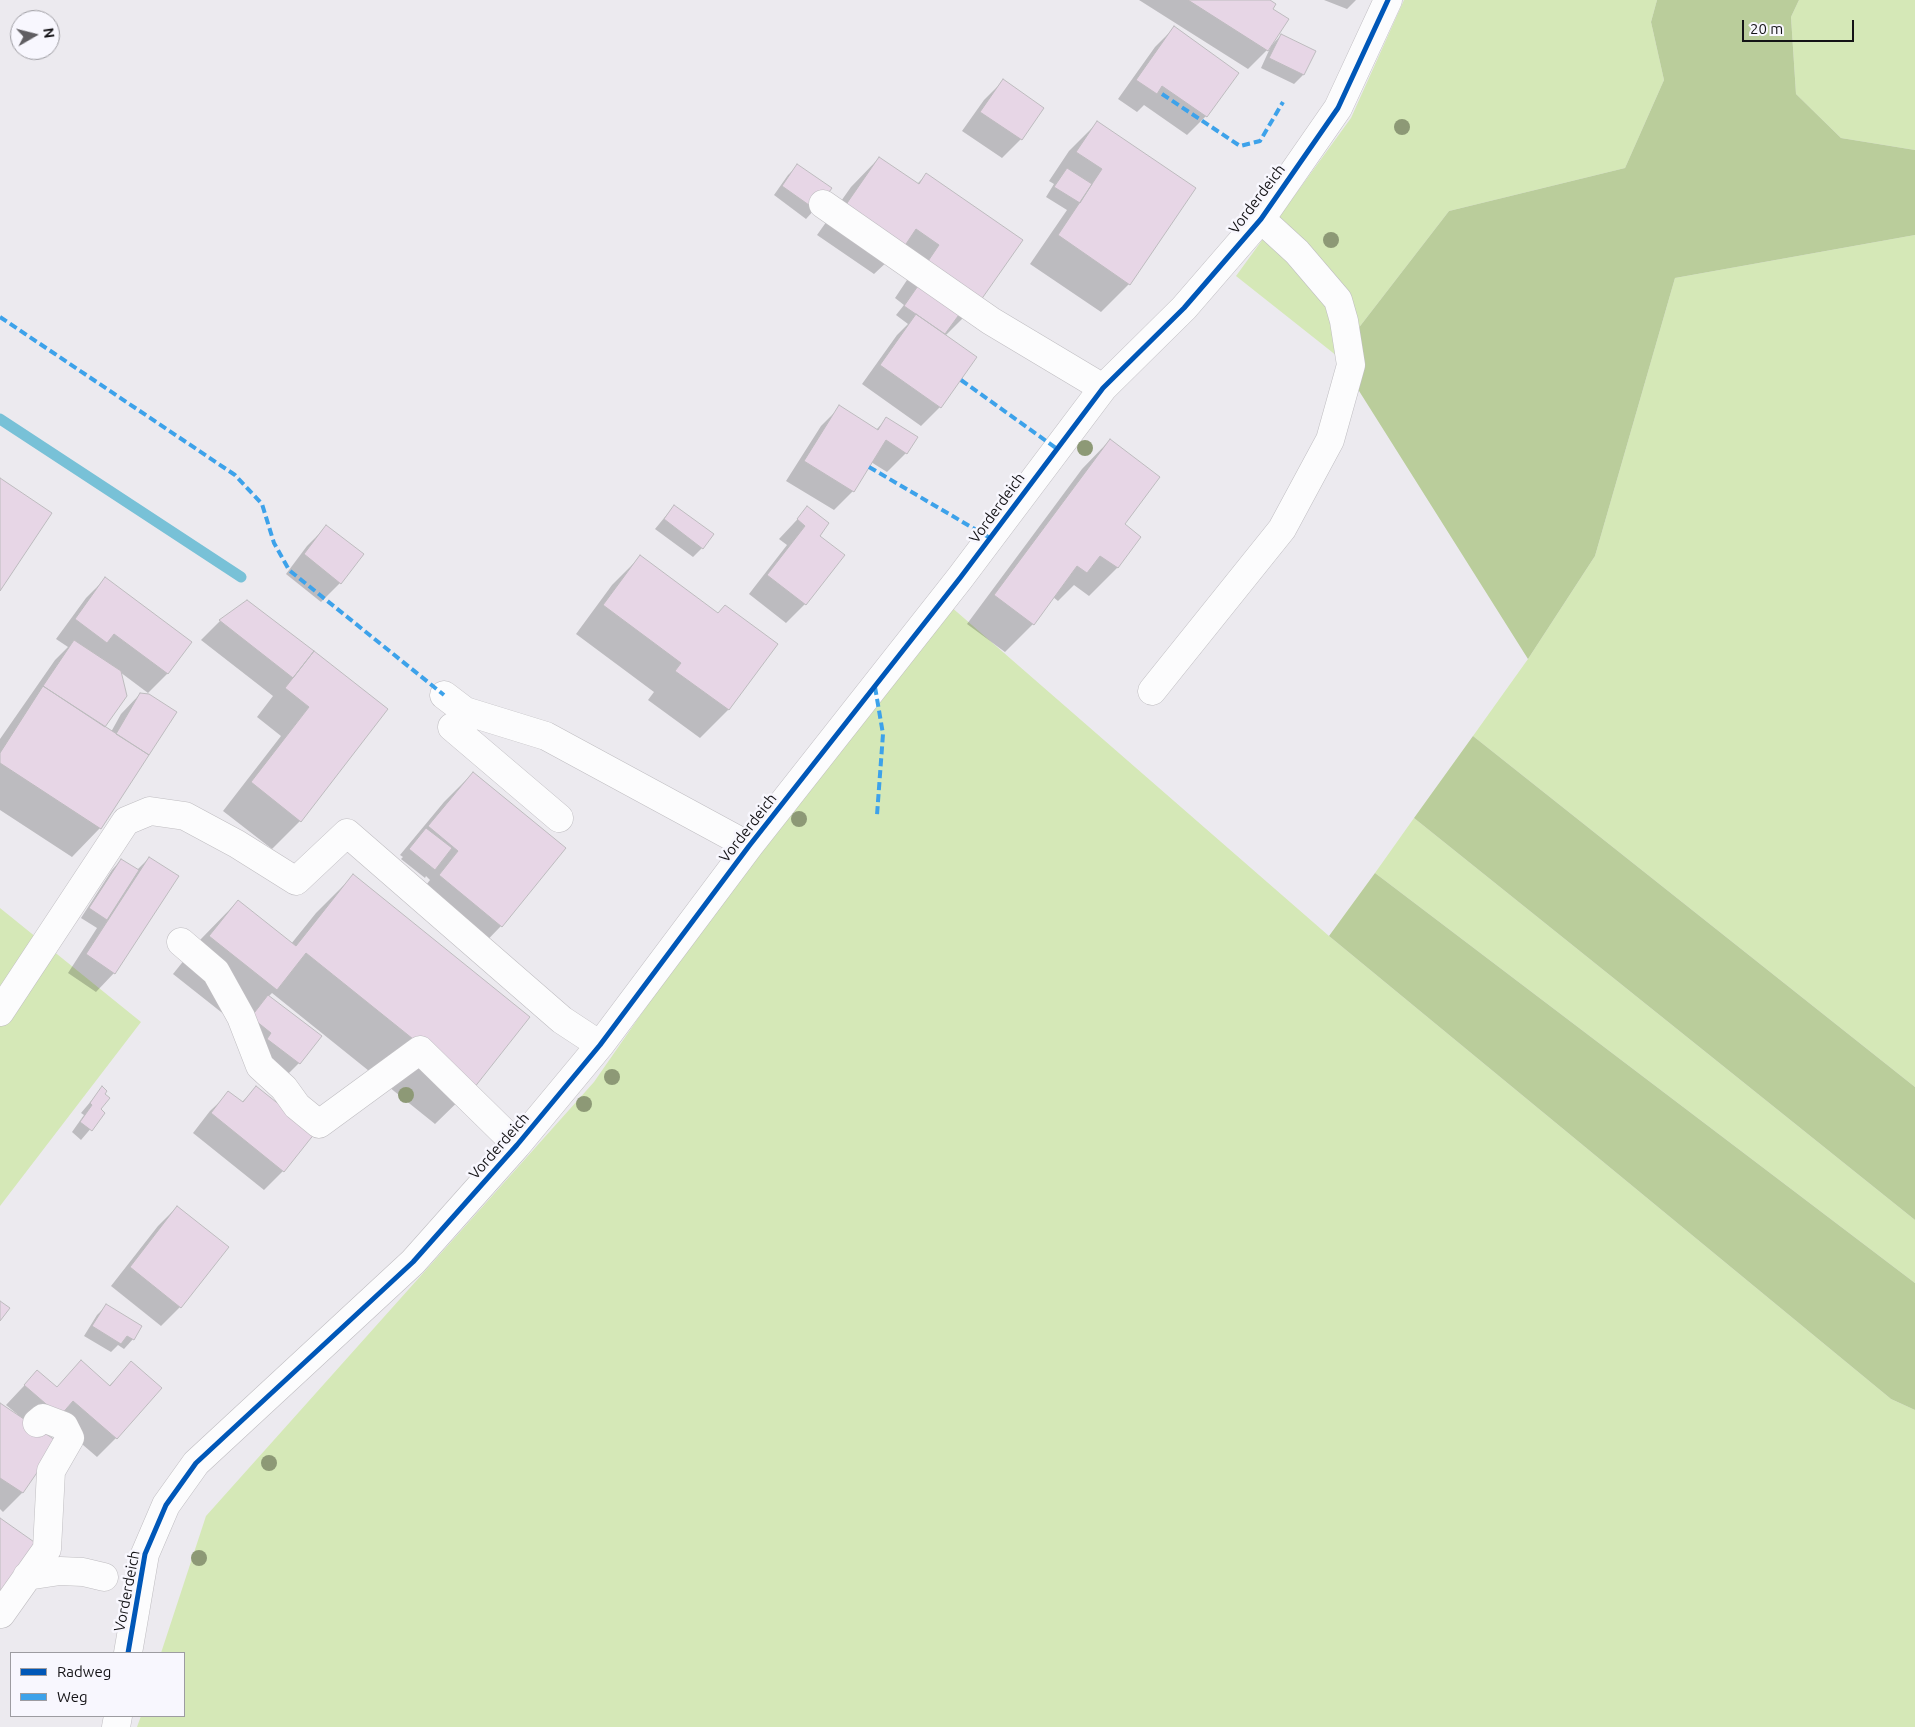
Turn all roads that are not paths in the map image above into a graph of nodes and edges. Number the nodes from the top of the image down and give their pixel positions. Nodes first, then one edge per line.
1 (1388, 0) edge
2 (823, 204) dead end
3 (1261, 218) junction
4 (1103, 388) junction
5 (1152, 691) dead end
6 (444, 695) dead end
7 (452, 727) dead end
8 (559, 818) dead end
9 (749, 846) junction
10 (181, 942) dead end
11 (0, 1012) edge
12 (600, 1045) junction
13 (518, 1145) junction
14 (37, 1423) dead end
15 (27, 1576) junction
16 (104, 1577) dead end
17 (1, 1614) edge
18 (128, 1652) edge

1 - 3 street, Vorderdeich
2 - 4 street
3 - 4 street, Vorderdeich
3 - 5 street
4 - 9 street, Vorderdeich
6 - 9 street
7 - 8 street
9 - 12 street, Vorderdeich
10 - 13 street
11 - 12 street
12 - 13 street, Vorderdeich
13 - 18 street, Vorderdeich
14 - 15 street
15 - 16 street
15 - 17 street

